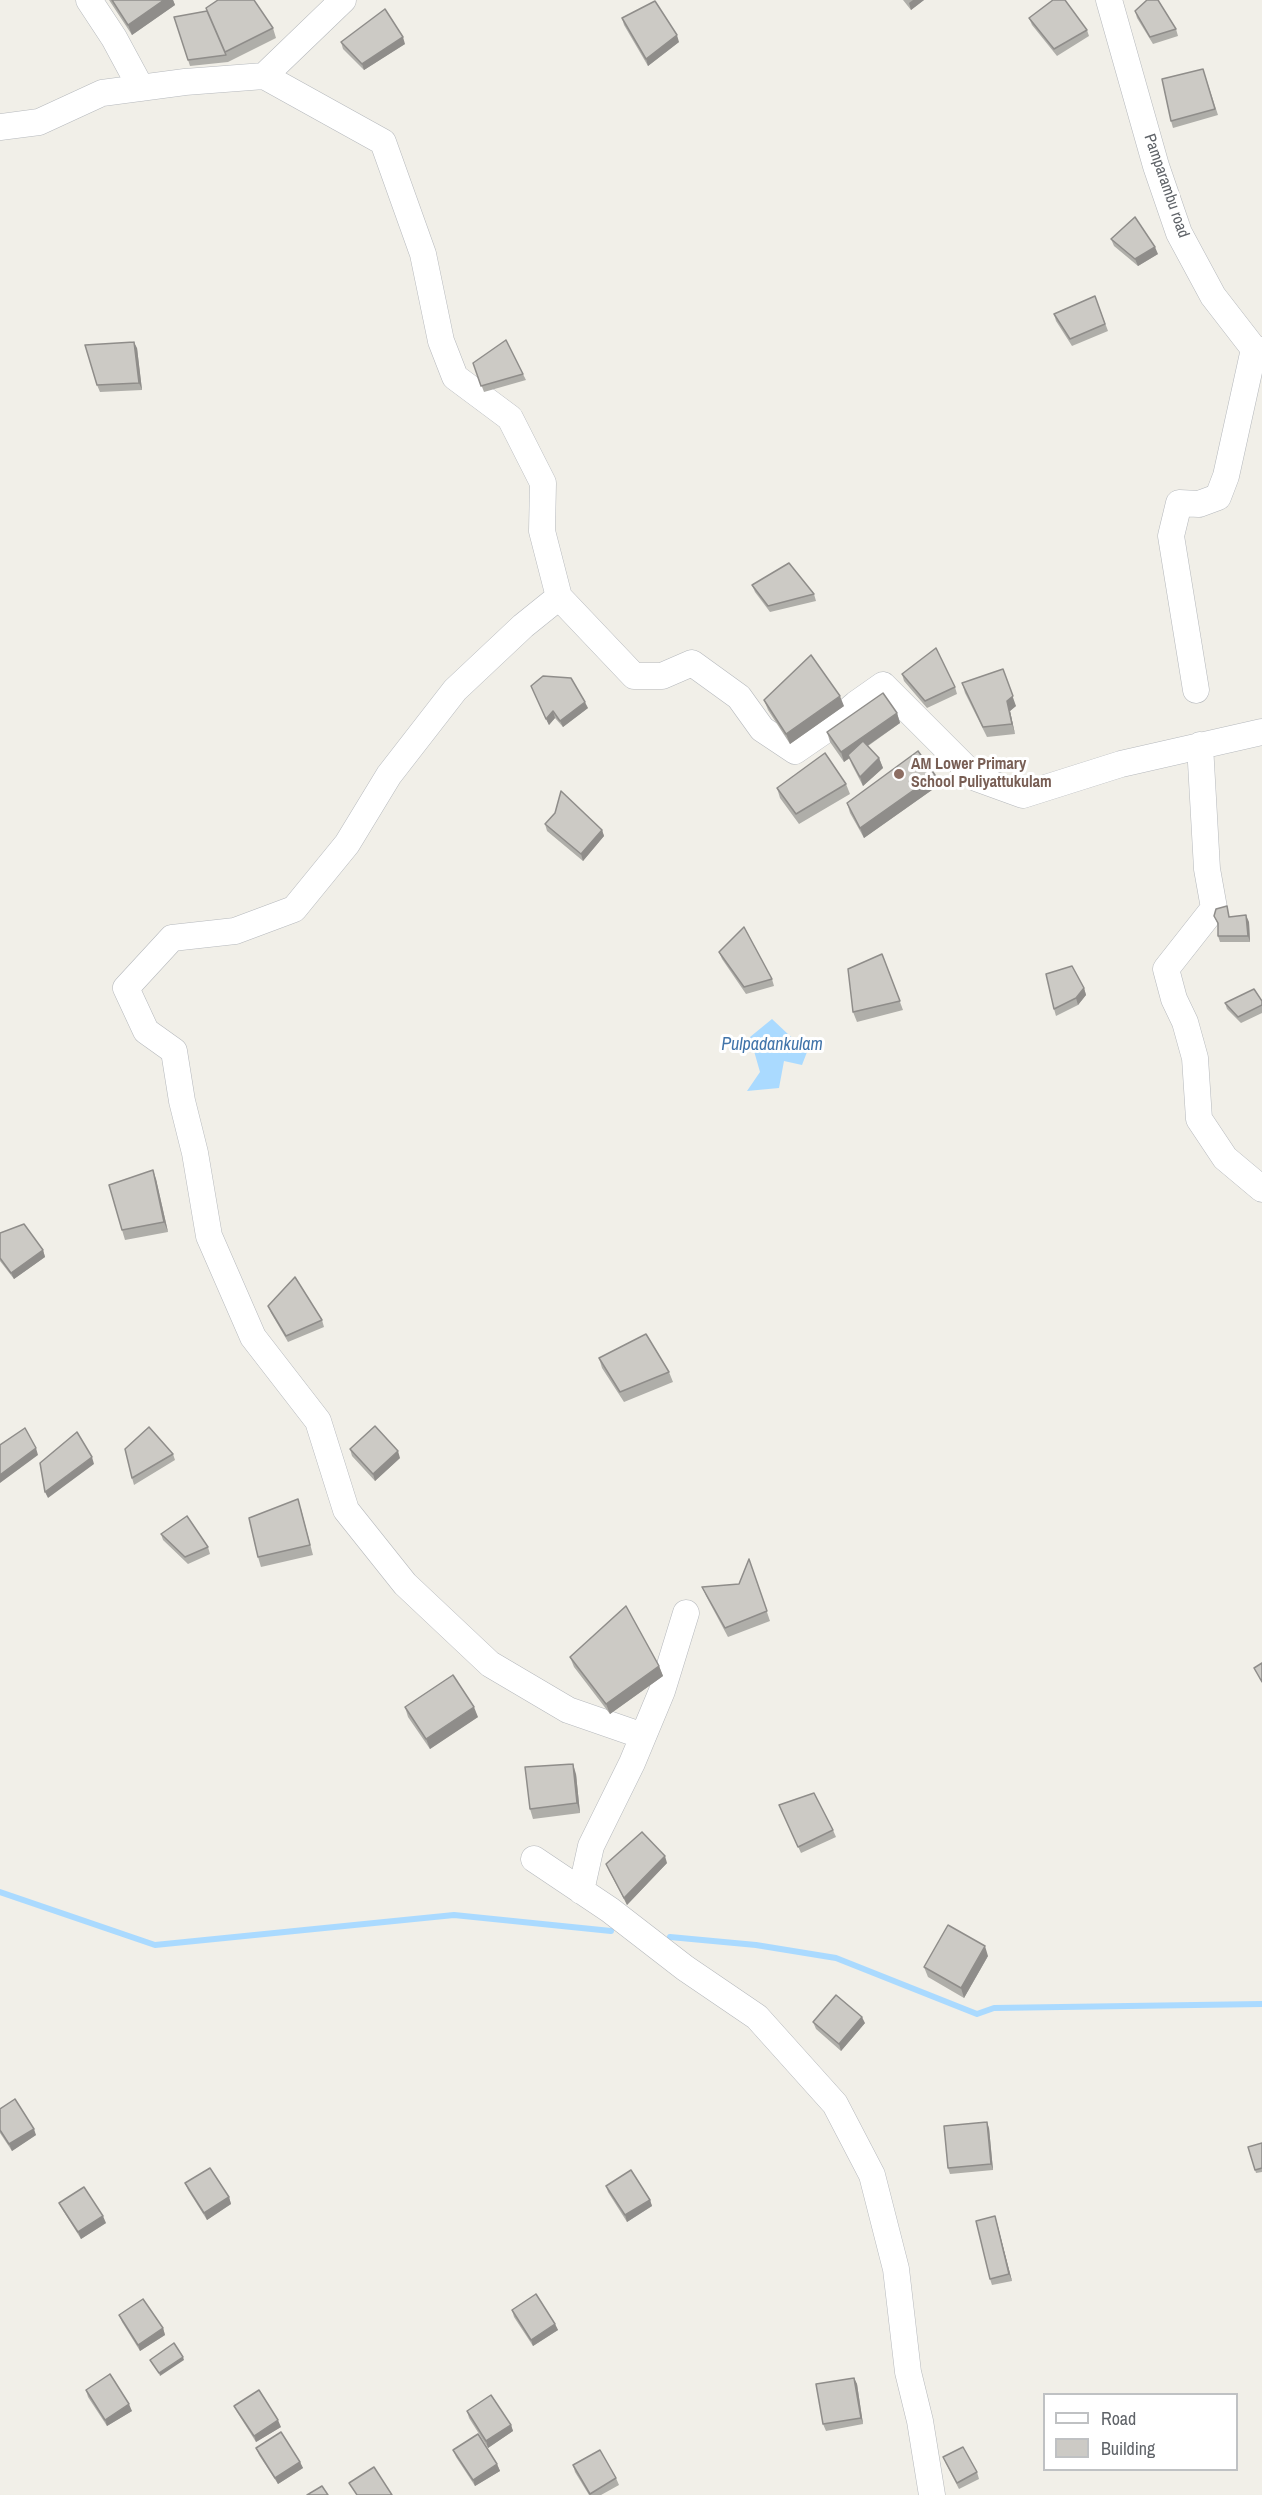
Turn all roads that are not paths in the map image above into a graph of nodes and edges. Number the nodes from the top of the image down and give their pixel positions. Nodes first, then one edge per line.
1 (89, 0) edge
2 (343, 0) edge
3 (1109, 0) edge
4 (264, 76) junction
5 (141, 88) junction
6 (0, 127) edge
7 (1258, 349) edge
8 (559, 597) junction
9 (1196, 690) dead end
10 (1262, 732) edge
11 (1200, 745) junction
12 (1262, 1189) edge
13 (686, 1613) dead end
14 (643, 1736) junction
15 (534, 1859) dead end
16 (581, 1891) junction
17 (932, 2495) edge

1 - 5 street
2 - 4 street
3 - 7 street, Pamparambu road
4 - 5 street
4 - 8 street
5 - 6 street
7 - 9 street
8 - 11 street
8 - 14 street
10 - 11 street
11 - 12 street
13 - 14 street
14 - 16 street
15 - 16 street
16 - 17 street

